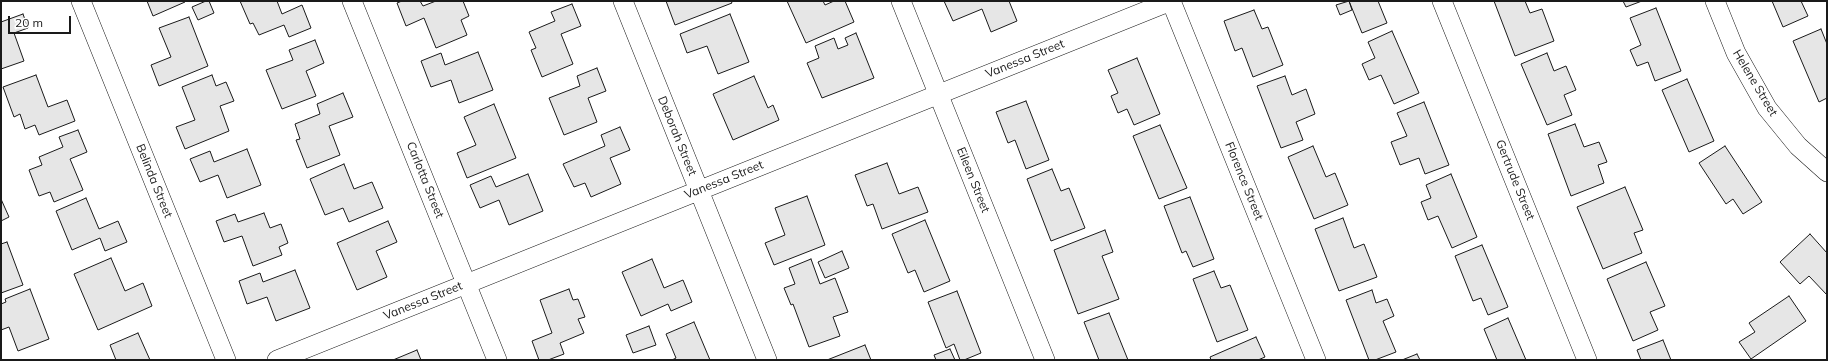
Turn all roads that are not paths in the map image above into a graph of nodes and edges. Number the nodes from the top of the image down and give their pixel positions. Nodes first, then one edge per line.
1 (81, 1) edge
2 (352, 1) edge
3 (623, 1) edge
4 (901, 1) edge
5 (1171, 1) edge
6 (1442, 1) edge
7 (1715, 1) edge
8 (938, 94) junction
9 (1827, 172) edge
10 (699, 190) junction
11 (466, 284) junction
12 (226, 360) edge
13 (278, 360) edge
14 (497, 360) edge
15 (767, 360) edge
16 (1045, 360) edge
17 (1316, 360) edge
18 (1587, 360) edge

1 - 12 street, Belinda Street
2 - 11 street, Carlotta Street
3 - 10 street, Deborah Street
4 - 8 street, Eileen Street
5 - 8 street, Vanessa Street
5 - 17 street, Florence Street
6 - 18 street, Gertrude Street
7 - 9 street, Helene Street
8 - 10 street, Vanessa Street
8 - 16 street, Eileen Street
10 - 11 street, Vanessa Street
10 - 15 street, Deborah Street
11 - 13 street, Vanessa Street
11 - 14 street, Carlotta Street

